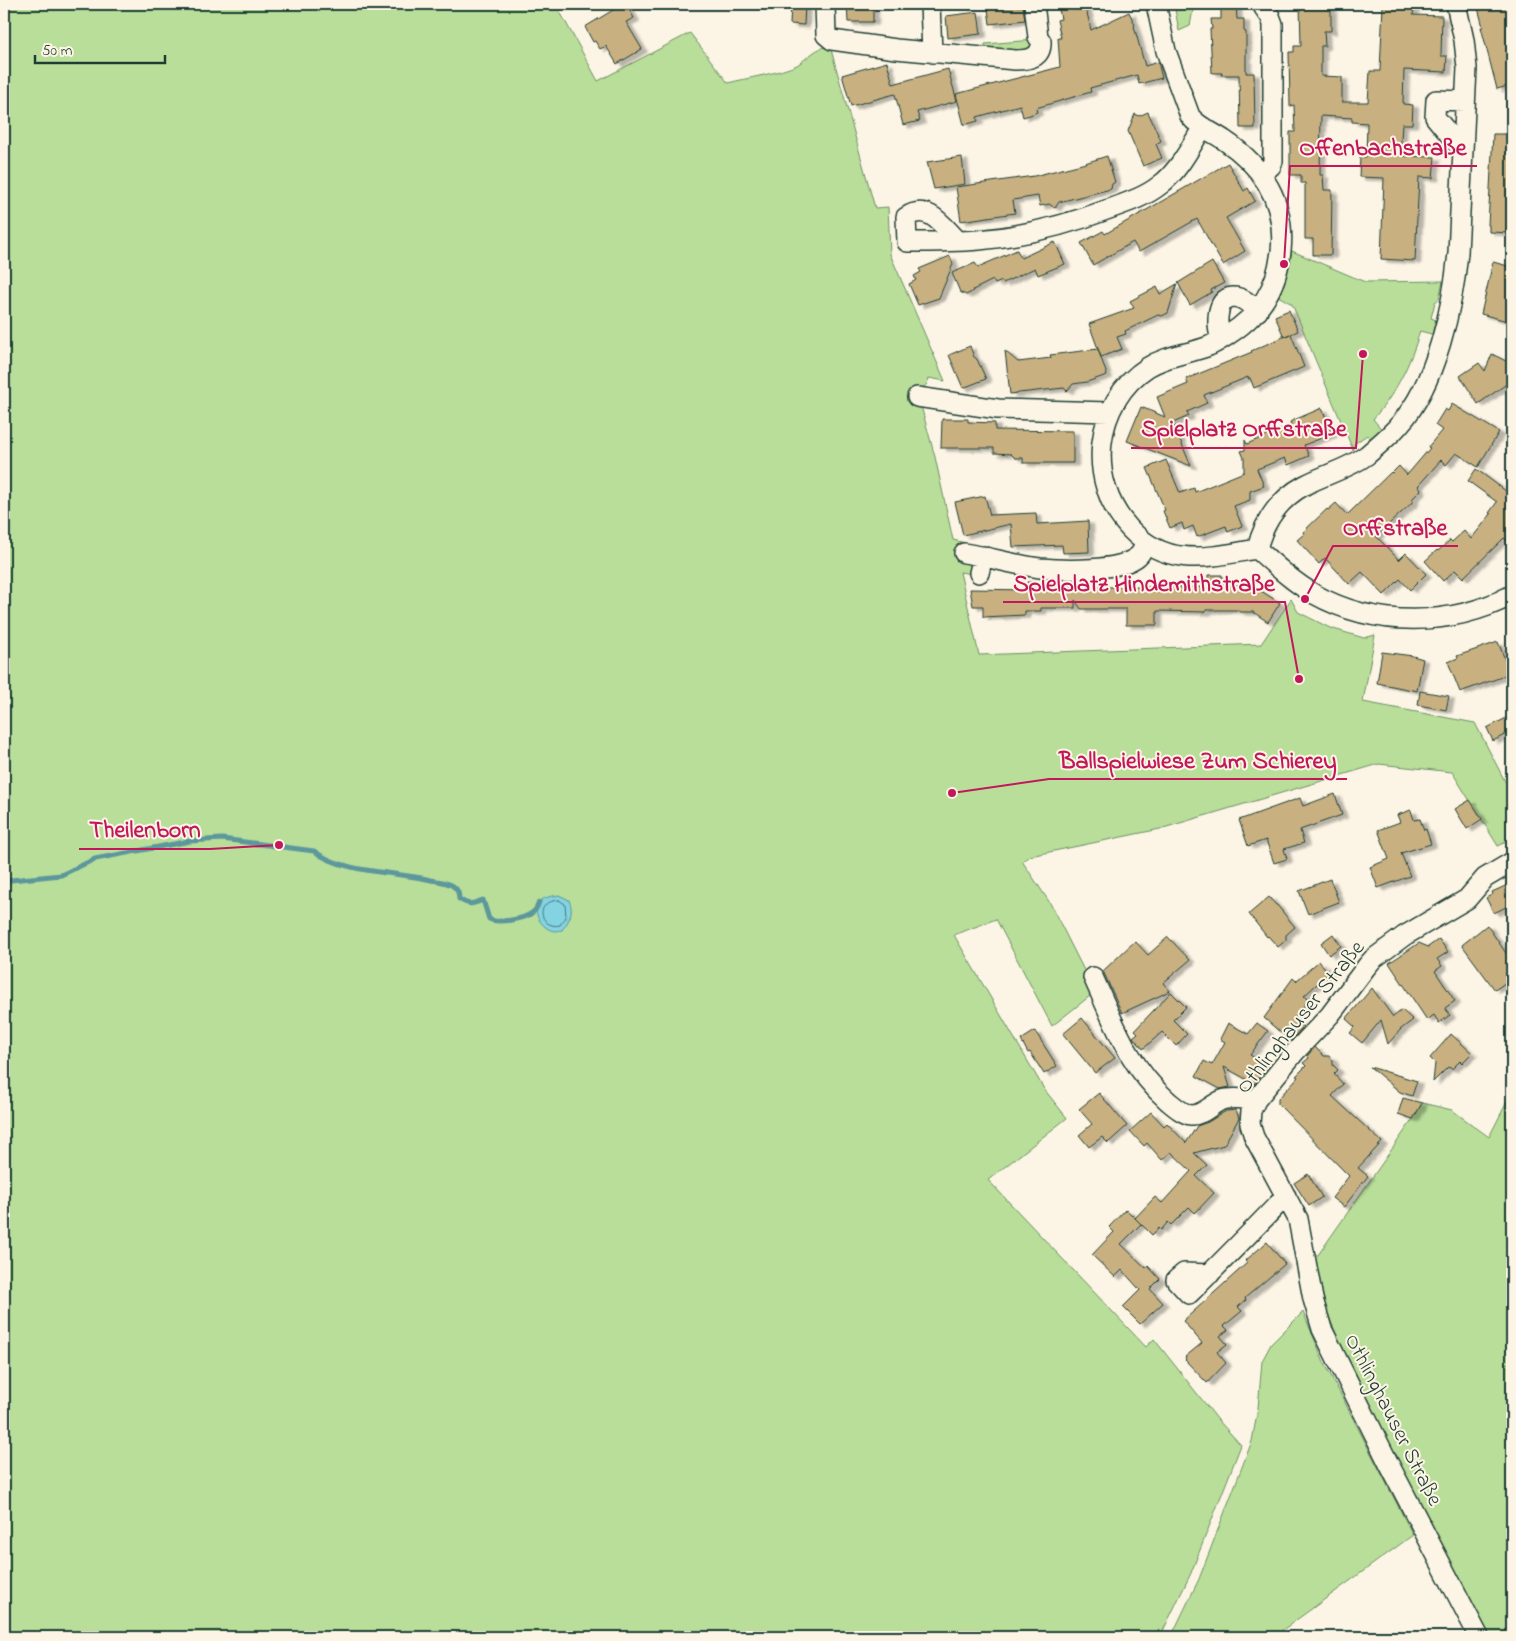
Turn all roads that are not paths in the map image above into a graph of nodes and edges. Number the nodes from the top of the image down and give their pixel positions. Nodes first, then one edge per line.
1 (824, 4) edge
2 (930, 4) edge
3 (1034, 4) edge
4 (1156, 4) edge
5 (1456, 4) edge
6 (1264, 8) dead end
7 (932, 53) junction
8 (1465, 102) junction
9 (1203, 127) junction
10 (1462, 151) junction
11 (1262, 174) junction
12 (958, 241) dead end
13 (1258, 310) junction
14 (1222, 339) junction
15 (917, 397) dead end
16 (1109, 412) junction
17 (1145, 543) junction
18 (1257, 549) junction
19 (964, 553) dead end
20 (1512, 595) edge
21 (1512, 862) edge
22 (1093, 977) dead end
23 (1256, 1100) junction
24 (1286, 1196) junction
25 (1210, 1274) dead end
26 (1479, 1637) edge

1 - 7 street
2 - 7 street
3 - 7 street
4 - 9 street
5 - 8 street
6 - 11 street
8 - 10 street
8 - 10 street
9 - 11 street
9 - 12 street
10 - 18 street
11 - 13 street
13 - 14 street
13 - 14 street
14 - 16 street
15 - 16 street
16 - 17 street
17 - 18 street
17 - 19 street
18 - 20 street
21 - 23 street, Othlinghauser Straße
22 - 23 street
23 - 24 street, Othlinghauser Straße
24 - 25 street
24 - 26 street, Othlinghauser Straße

